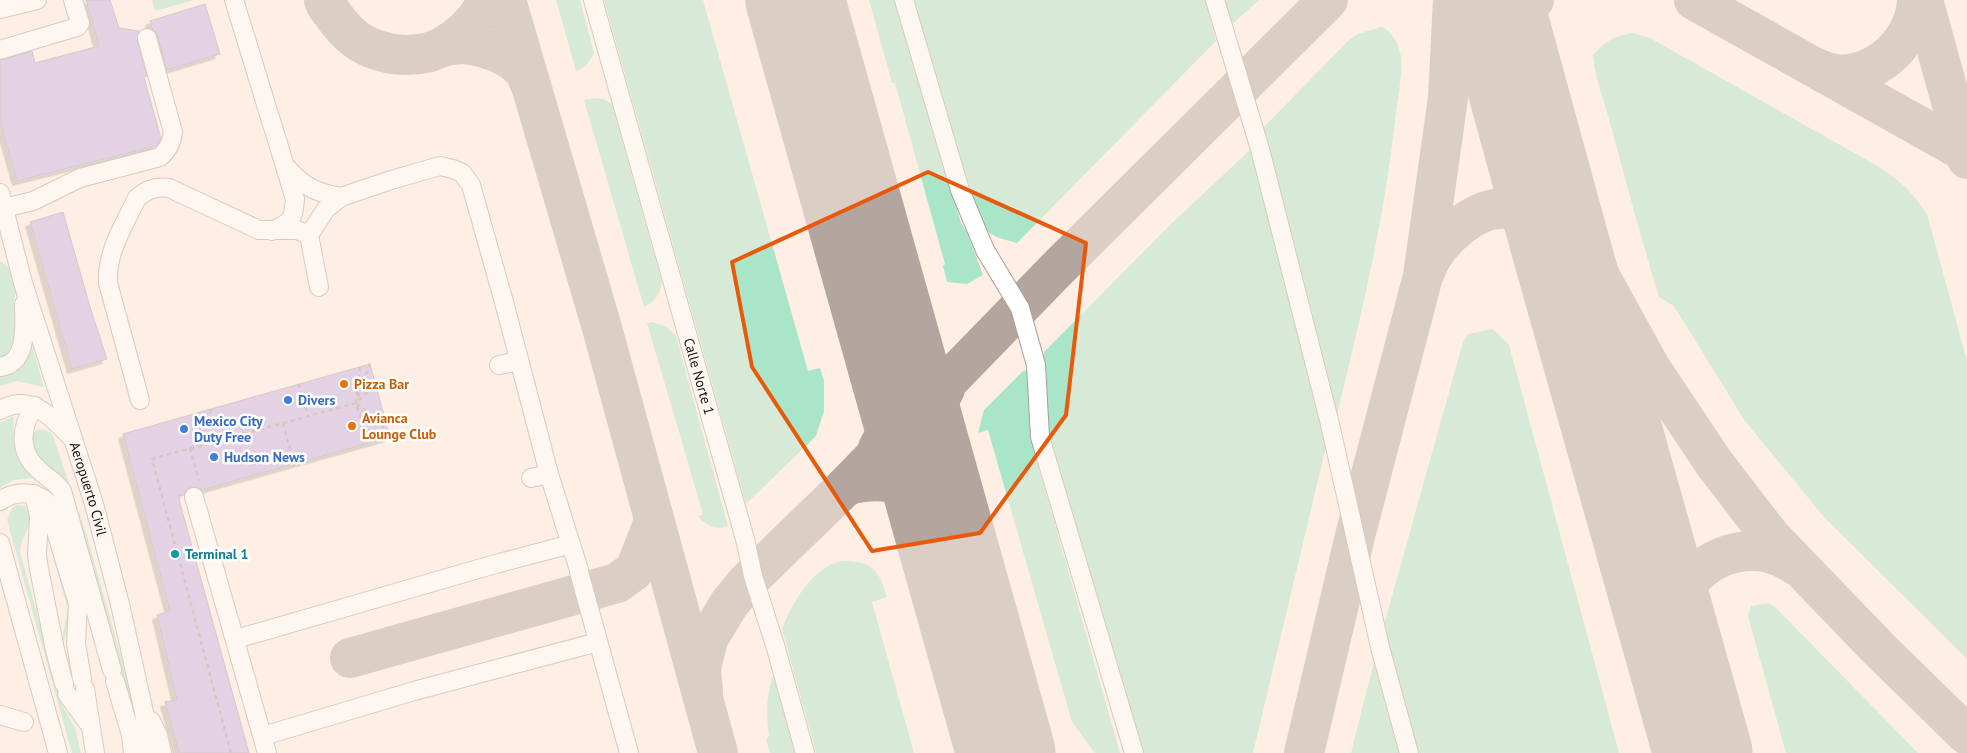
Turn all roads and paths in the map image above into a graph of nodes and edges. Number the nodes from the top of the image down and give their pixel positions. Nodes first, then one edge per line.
1 (36, 0) edge
2 (73, 0) edge
3 (234, 0) edge
4 (593, 0) edge
5 (904, 0) edge
6 (1215, 0) edge
7 (0, 9) edge
8 (147, 38) dead end
9 (0, 50) edge
10 (285, 164) junction
11 (341, 197) junction
12 (1, 203) edge
13 (272, 230) junction
14 (309, 235) junction
15 (0, 236) edge
16 (0, 256) edge
17 (21, 276) junction
18 (319, 287) dead end
19 (519, 360) junction
20 (370, 364) dead end
21 (499, 365) dead end
22 (0, 367) edge
23 (360, 367) dead end
24 (299, 384) dead end
25 (375, 385) dead end
26 (140, 400) dead end
27 (356, 403) junction
28 (35, 406) junction
29 (210, 409) dead end
30 (0, 410) edge
31 (308, 416) dead end
32 (283, 423) dead end
33 (388, 431) dead end
34 (73, 439) junction
35 (218, 441) dead end
36 (368, 444) dead end
37 (190, 448) dead end
38 (294, 464) dead end
39 (549, 474) junction
40 (531, 478) dead end
41 (196, 489) joint
42 (34, 494) junction
43 (0, 501) edge
44 (0, 543) edge
45 (571, 544) junction
46 (236, 640) junction
47 (598, 642) junction
48 (144, 712) junction
49 (0, 715) edge
50 (24, 722) dead end
51 (90, 726) junction
52 (263, 736) junction
53 (58, 753) edge
54 (94, 753) edge
55 (133, 753) edge
56 (148, 753) edge
57 (162, 753) edge
58 (267, 753) edge
59 (629, 753) edge
60 (805, 753) edge
61 (1134, 753) edge
62 (1409, 753) edge

1 - 7 street
2 - 9 street
3 - 10 street
4 - 60 street, Calle Norte 1
5 - 61 street
6 - 62 street
8 - 12 street
10 - 11 street
10 - 13 street
11 - 14 street
11 - 19 street
12 - 17 street
13 - 14 street
13 - 26 street
14 - 18 street
15 - 17 street
16 - 17 street
17 - 22 street
17 - 34 street, Aeropuerto Civil
19 - 21 street
19 - 39 street
20 - 27 path
23 - 27 path
24 - 31 path
25 - 27 path
27 - 33 path
27 - 36 path
28 - 30 street
28 - 34 street
28 - 55 street
29 - 35 path
32 - 38 path
34 - 48 street, Aeropuerto Civil
37 - 41 path
39 - 40 street
39 - 45 street
41 - 46 street
42 - 43 street
42 - 51 street
42 - 51 street
44 - 53 street
45 - 46 street
45 - 47 street
46 - 52 street
47 - 52 street
47 - 59 street
48 - 56 street, Aeropuerto Civil
48 - 57 street, Aeropuerto Civil
49 - 50 street
51 - 54 street
52 - 58 street

